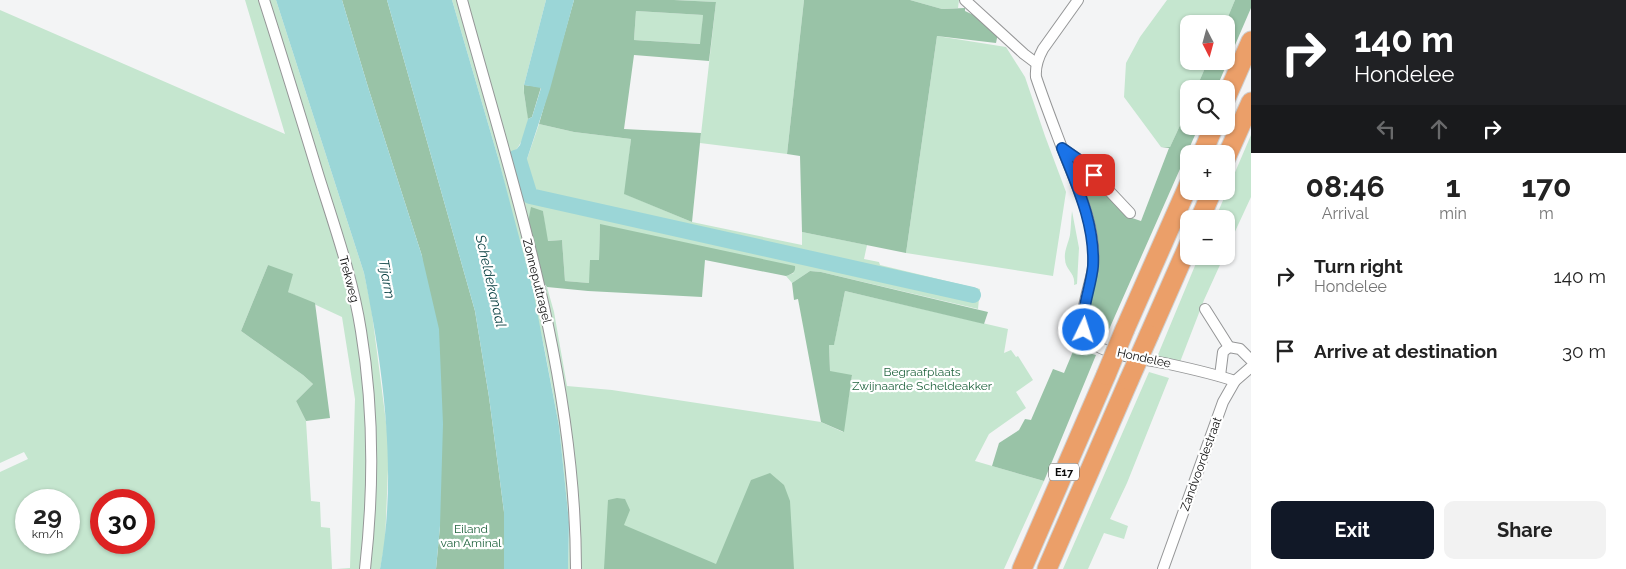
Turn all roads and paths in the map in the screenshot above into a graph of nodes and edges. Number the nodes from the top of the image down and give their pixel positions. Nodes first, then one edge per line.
1 (264, 0) edge
2 (462, 0) edge
3 (965, 0) edge
4 (1078, 0) edge
5 (1251, 41) edge
6 (1036, 63) junction
7 (1234, 80) edge
8 (1251, 102) edge
9 (1232, 145) edge
10 (1062, 148) junction
11 (1182, 200) edge
12 (1130, 213) dead end
13 (1180, 264) edge
14 (1205, 309) dead end
15 (1229, 347) junction
16 (1251, 360) edge
17 (1251, 367) edge
18 (1220, 376) junction
19 (1235, 381) junction
20 (366, 569) edge
21 (576, 569) edge
22 (1022, 569) edge
23 (1047, 569) edge
24 (1163, 569) edge

1 - 20 street, Trekweg
2 - 21 street, Zonneputtragel
3 - 6 street
4 - 6 street
5 - 7 highway
6 - 10 street, Hondelee
8 - 9 highway
10 - 12 street
10 - 18 street, Hondelee
11 - 22 highway, E17, bridge
13 - 23 highway, E17, bridge
14 - 15 street
15 - 16 street
15 - 18 street
17 - 19 street, Zandvoordestraat
18 - 19 street, Hondelee
19 - 24 street, Zandvoordestraat

